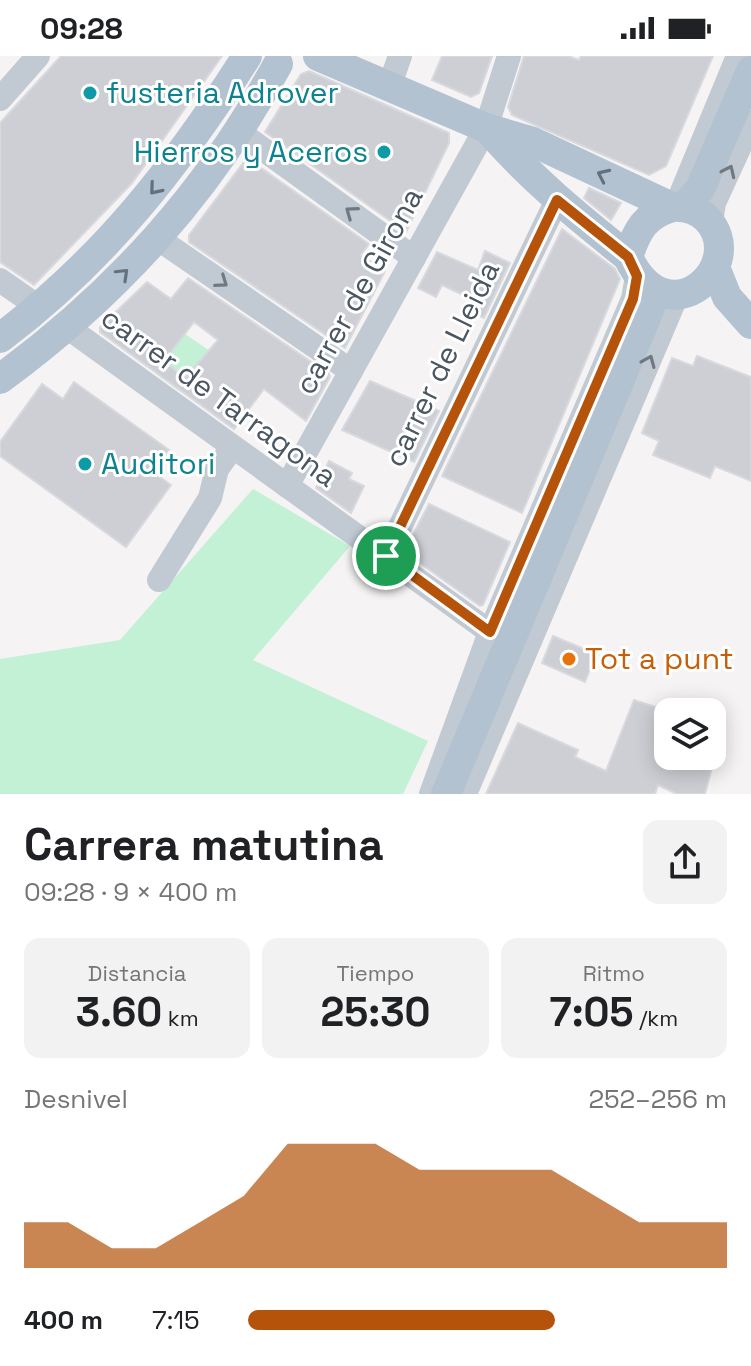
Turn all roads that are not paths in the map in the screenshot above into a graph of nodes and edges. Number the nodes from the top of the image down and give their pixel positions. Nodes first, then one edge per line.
1 (38, 56) edge
2 (247, 56) edge
3 (318, 56) edge
4 (400, 56) edge
5 (509, 56) edge
6 (738, 56) edge
7 (280, 59) edge
8 (751, 71) edge
9 (389, 87) junction
10 (0, 99) edge
11 (751, 122) edge
12 (486, 128) junction
13 (239, 132) junction
14 (526, 153) junction
15 (557, 200) junction
16 (691, 207) junction
17 (157, 238) junction
18 (414, 258) junction
19 (0, 280) edge
20 (722, 284) junction
21 (657, 287) junction
22 (40, 308) junction
23 (751, 324) edge
24 (67, 327) junction
25 (0, 338) edge
26 (351, 371) junction
27 (0, 379) edge
28 (232, 448) junction
29 (287, 486) junction
30 (386, 556) junction
31 (159, 580) dead end
32 (490, 632) junction
33 (431, 794) edge
34 (446, 794) edge
35 (465, 794) edge

1 - 10 street
2 -> 22 main road
3 - 9 main road
4 - 9 street
5 - 12 street, carrer de Girona
6 - 16 street
7 - 13 main road
8 - 16 main road
9 - 12 main road
16 -> 11 street
12 - 14 main road
12 - 18 street, carrer de Girona
13 - 17 main road
18 -> 13 street
14 - 15 main road
16 -> 14 main road
15 - 21 main road
15 - 30 street, carrer de Lleida
16 - 20 main road
16 - 21 main road
24 -> 17 main road
17 -> 26 street
18 - 26 street, carrer de Girona
19 - 22 street
20 - 21 main road
20 - 23 main road
21 - 32 street
21 - 34 main road
35 -> 21 street
22 - 25 main road
24 - 27 main road
24 - 28 street, carrer de Tarragona
26 - 29 street, carrer de Girona
28 - 29 street, carrer de Tarragona
28 - 31 street
29 - 30 street, carrer de Tarragona
30 - 32 street, carrer de Tarragona
32 - 33 street

